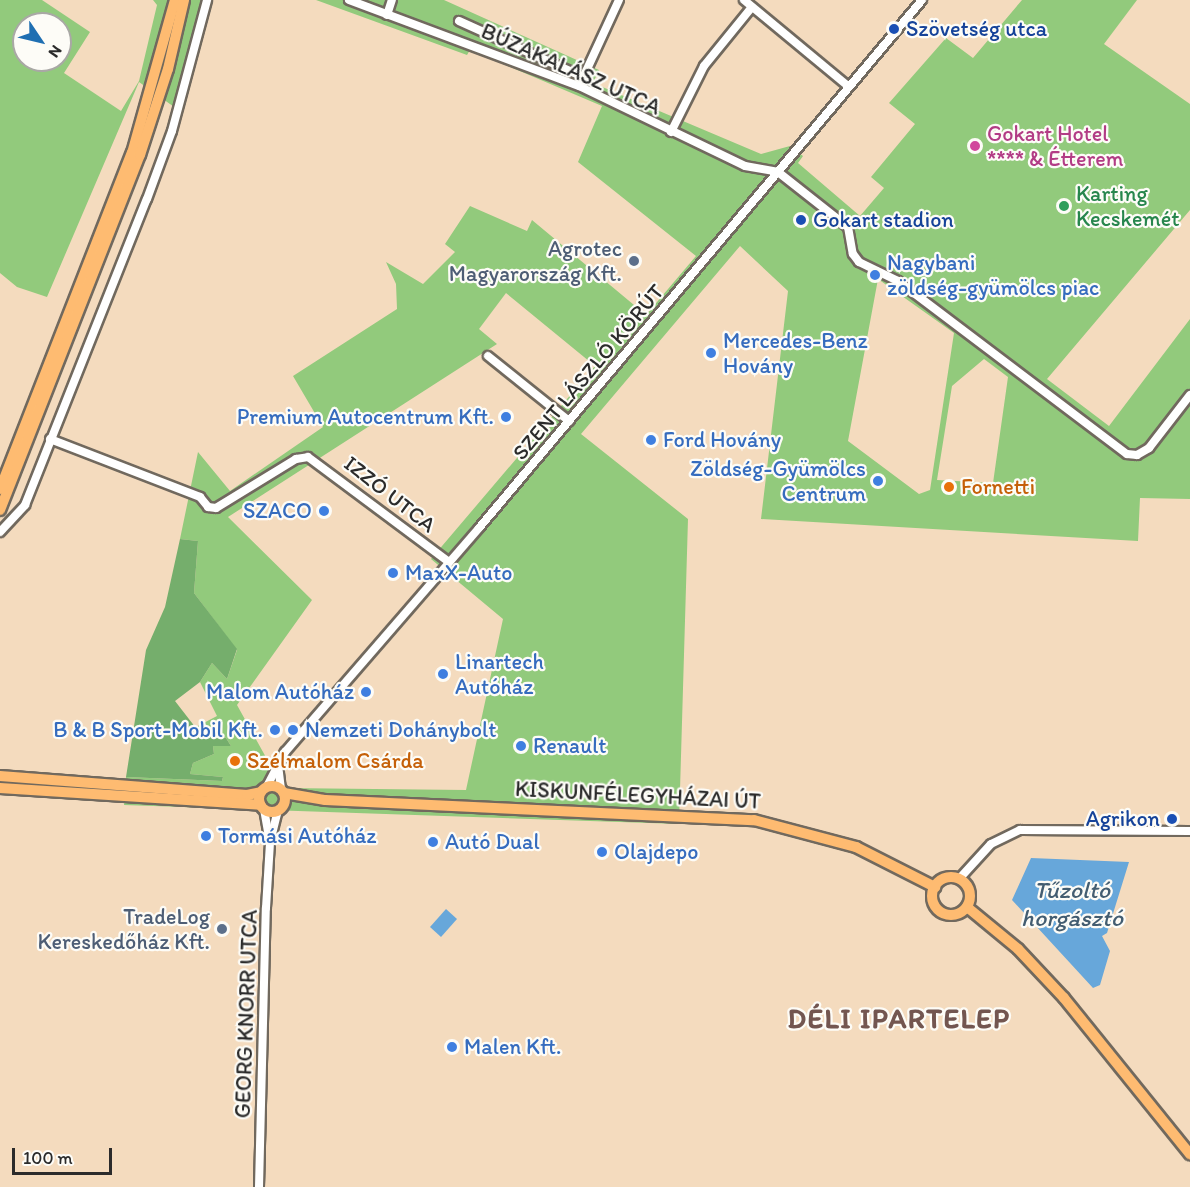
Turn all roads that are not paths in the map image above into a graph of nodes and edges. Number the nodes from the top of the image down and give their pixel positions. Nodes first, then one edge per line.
1 (175, 0) edge
2 (184, 0) edge
3 (207, 0) edge
4 (349, 0) edge
5 (392, 0) edge
6 (619, 0) edge
7 (744, 0) edge
8 (922, 0) edge
9 (752, 7) junction
10 (387, 15) junction
11 (459, 21) dead end
12 (583, 77) junction
13 (579, 87) junction
14 (849, 87) junction
15 (671, 132) junction
16 (778, 172) junction
17 (488, 356) dead end
18 (1190, 395) edge
19 (569, 421) junction
20 (50, 439) junction
21 (0, 489) edge
22 (0, 510) edge
23 (0, 532) edge
24 (449, 562) junction
25 (278, 764) junction
26 (0, 776) edge
27 (45, 786) junction
28 (0, 788) edge
29 (263, 790) junction
30 (282, 791) junction
31 (325, 800) junction
32 (262, 807) junction
33 (281, 808) junction
34 (1190, 831) edge
35 (270, 842) junction
36 (959, 879) junction
37 (935, 887) junction
38 (967, 907) junction
39 (1190, 1154) edge
40 (260, 1187) edge

1 - 21 main road
2 - 22 main road
3 - 20 street
4 - 10 street, BÚZAKALÁSZ UTCA
5 - 10 street
6 - 12 street
7 - 9 street
8 - 14 street, SZENT LÁSZLÓ KÖRÚT
9 - 14 street
9 - 15 street
10 - 13 street, BÚZAKALÁSZ UTCA
11 - 12 street, BÚZAKALÁSZ UTCA
12 - 13 street
13 - 15 street, BÚZAKALÁSZ UTCA
14 - 16 street, SZENT LÁSZLÓ KÖRÚT
15 - 16 street, BÚZAKALÁSZ UTCA
16 - 18 street
16 - 19 street, SZENT LÁSZLÓ KÖRÚT
17 - 19 street
19 - 24 street, SZENT LÁSZLÓ KÖRÚT
20 - 23 street
20 - 24 street, IZZÓ UTCA
24 - 25 street, SZENT LÁSZLÓ KÖRÚT
25 - 29 street, SZENT LÁSZLÓ KÖRÚT
25 - 30 street
26 - 27 main road
27 - 28 main road
27 - 29 main road
27 - 32 main road
29 - 30 main road, KISKUNFÉLEGYHÁZAI ÚT
29 - 32 main road
30 - 31 main road, KISKUNFÉLEGYHÁZAI ÚT
30 - 33 main road
31 - 33 main road, KISKUNFÉLEGYHÁZAI ÚT
31 - 37 main road, KISKUNFÉLEGYHÁZAI ÚT
32 - 33 main road, KISKUNFÉLEGYHÁZAI ÚT
32 - 35 street, GEORG KNORR UTCA
33 - 35 street, GEORG KNORR UTCA
34 - 36 street
35 - 40 street, GEORG KNORR UTCA
36 - 37 main road
36 - 38 main road
37 - 38 main road
38 - 39 main road

